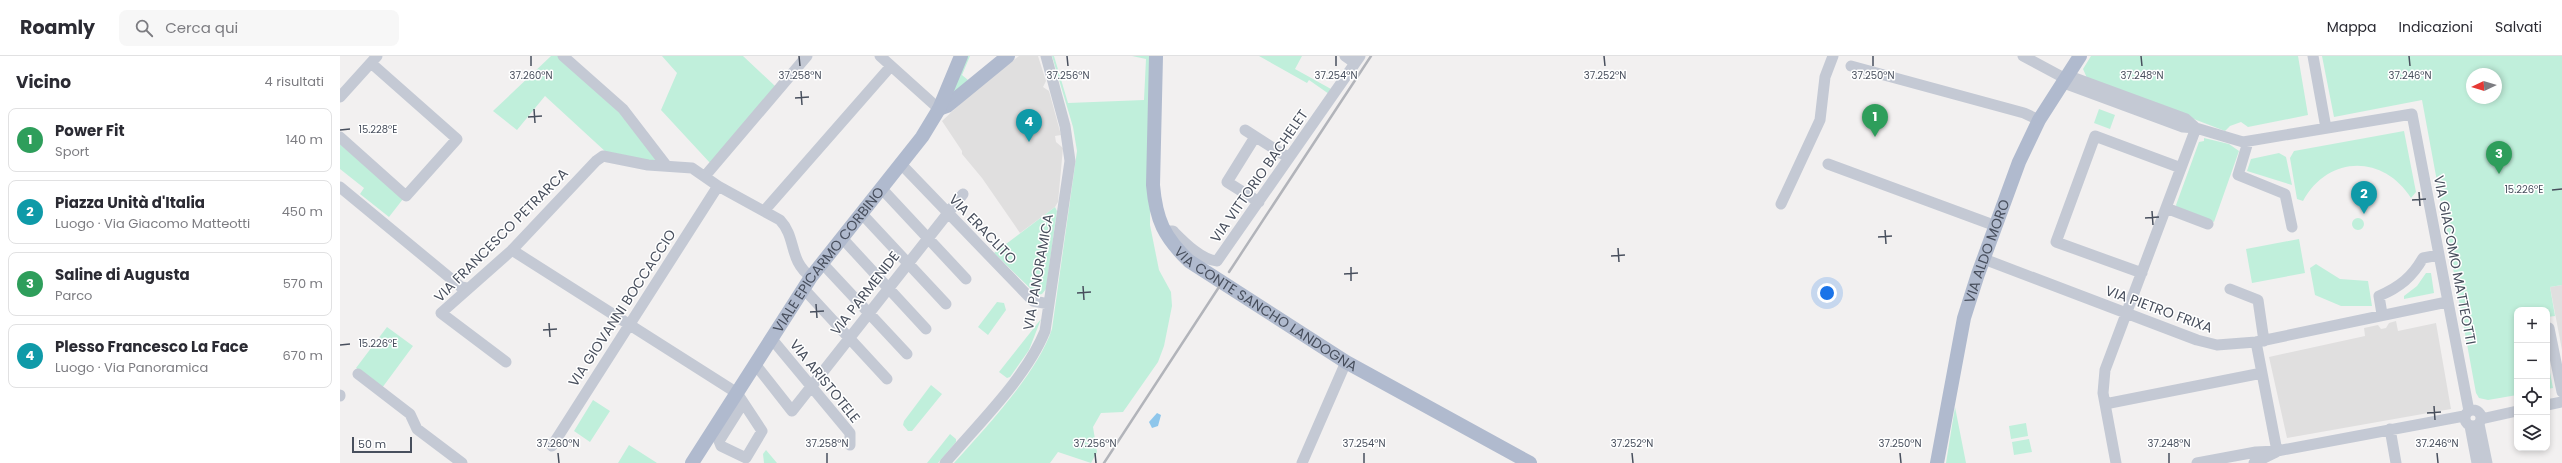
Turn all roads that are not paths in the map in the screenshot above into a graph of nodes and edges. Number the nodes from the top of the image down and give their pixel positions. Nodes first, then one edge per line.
1 (563, 56) edge
2 (807, 56) edge
3 (880, 56) edge
4 (961, 56) edge
5 (1008, 56) edge
6 (1046, 56) edge
7 (1156, 56) edge
8 (1345, 56) edge
9 (1833, 56) edge
10 (2023, 56) edge
11 (2080, 56) edge
12 (2313, 56) edge
13 (374, 59) edge
14 (1358, 59) edge
15 (891, 66) junction
16 (1851, 66) dead end
17 (2066, 79) junction
18 (340, 97) edge
19 (940, 110) junction
20 (2039, 120) junction
21 (2196, 128) junction
22 (2326, 128) junction
23 (1245, 130) dead end
24 (1255, 136) junction
25 (340, 137) edge
26 (2248, 142) junction
27 (1289, 158) junction
28 (901, 164) junction
29 (1828, 164) dead end
30 (666, 165) junction
31 (2181, 168) junction
32 (705, 176) junction
33 (718, 186) junction
34 (340, 187) edge
35 (882, 189) junction
36 (963, 194) dead end
37 (1259, 202) junction
38 (1780, 204) dead end
39 (2166, 208) junction
40 (764, 211) junction
41 (947, 213) junction
42 (862, 214) junction
43 (2208, 224) dead end
44 (1996, 226) junction
45 (2292, 227) dead end
46 (1164, 231) junction
47 (842, 238) junction
48 (928, 238) junction
49 (512, 250) junction
50 (2439, 255) junction
51 (1984, 259) junction
52 (822, 263) junction
53 (908, 263) junction
54 (2142, 273) junction
55 (966, 279) dead end
56 (807, 283) junction
57 (467, 288) junction
58 (888, 288) junction
59 (2230, 289) dead end
60 (2447, 302) junction
61 (946, 304) dead end
62 (1049, 304) junction
63 (869, 312) junction
64 (2127, 314) junction
65 (2382, 314) junction
66 (629, 323) junction
67 (926, 329) dead end
68 (2550, 333) edge
69 (771, 338) junction
70 (849, 338) junction
71 (2260, 342) junction
72 (907, 354) dead end
73 (506, 362) dead end
74 (1346, 362) junction
75 (755, 364) junction
76 (2262, 373) junction
77 (358, 374) dead end
78 (887, 379) dead end
79 (812, 386) junction
80 (2562, 392) edge
81 (740, 398) junction
82 (2562, 402) edge
83 (2105, 404) junction
84 (2550, 404) edge
85 (2514, 412) edge
86 (2473, 419) junction
87 (2390, 429) junction
88 (850, 444) dead end
89 (552, 446) dead end
90 (2277, 451) junction
91 (462, 463) edge
92 (692, 463) edge
93 (945, 463) edge
94 (1302, 463) edge
95 (1530, 463) edge
96 (1937, 463) edge
97 (2116, 463) edge
98 (2197, 463) edge
99 (2254, 463) edge
100 (2396, 463) edge
101 (2477, 463) edge
102 (2487, 463) edge

1 - 30 street
2 - 32 street
3 - 15 street
4 - 19 main road, VIALE EPICARMO CORBINO
5 - 19 main road
6 - 62 street, VIA PANORAMICA
7 - 46 main road, VIA CONTE SANCHO LANDOGNA
8 - 14 street
9 - 38 street
10 - 17 street
11 - 17 main road, VIA ALDO MORO
12 - 22 street
13 - 18 street
13 - 25 street
14 - 27 street, VIA VITTORIO BACHELET
15 - 19 street
15 - 40 street
16 - 20 street
17 - 20 main road, VIA ALDO MORO
17 - 21 street
19 - 28 main road, VIALE EPICARMO CORBINO
20 - 44 main road, VIA ALDO MORO
21 - 26 street
21 - 31 street
22 - 26 street
22 - 50 street, VIA GIACOMO MATTEOTTI
23 - 24 street
24 - 27 street
24 - 37 street
26 - 45 street
27 - 37 street, VIA VITTORIO BACHELET
28 - 35 main road, VIALE EPICARMO CORBINO
28 - 41 street, VIA ERACLITO
29 - 44 street
30 - 32 street
30 - 49 street, VIA FRANCESCO PETRARCA
31 - 39 street
31 - 54 street
32 - 33 street
33 - 40 street
33 - 66 street, VIA GIOVANNI BOCCACCIO
34 - 57 street
35 - 42 main road, VIALE EPICARMO CORBINO
35 - 48 street
36 - 41 street, VIA PARMENIDE
37 - 46 street, VIA VITTORIO BACHELET
39 - 43 street
39 - 54 street
40 - 56 street
41 - 48 street, VIA PARMENIDE
41 - 62 street, VIA ERACLITO
42 - 47 main road, VIALE EPICARMO CORBINO
42 - 53 street
44 - 51 main road, VIA ALDO MORO
46 - 74 main road, VIA CONTE SANCHO LANDOGNA
47 - 52 main road, VIALE EPICARMO CORBINO
47 - 58 street
48 - 53 street, VIA PARMENIDE
48 - 55 street
49 - 57 street, VIA FRANCESCO PETRARCA
49 - 66 street
50 - 60 street, VIA GIACOMO MATTEOTTI
50 - 65 street
51 - 64 street, VIA PIETRO FRIXA
51 - 96 main road, VIA ALDO MORO
52 - 56 main road, VIALE EPICARMO CORBINO
52 - 63 street
53 - 58 street, VIA PARMENIDE
53 - 61 street
54 - 64 street
56 - 69 main road, VIALE EPICARMO CORBINO
56 - 70 street
57 - 73 street, VIA FRANCESCO PETRARCA
58 - 63 street, VIA PARMENIDE
58 - 67 street
59 - 71 street
60 - 65 street, VIA PIETRO FRIXA
60 - 86 street, VIA GIACOMO MATTEOTTI
62 - 93 street, VIA PANORAMICA
63 - 70 street, VIA PARMENIDE
63 - 72 street
64 - 71 street, VIA PIETRO FRIXA
64 - 83 street
65 - 71 street, VIA PIETRO FRIXA
66 - 81 street
66 - 89 street, VIA GIOVANNI BOCCACCIO
68 - 80 street
69 - 75 main road, VIALE EPICARMO CORBINO
69 - 79 street, VIA ARISTOTELE
70 - 78 street
70 - 79 street, VIA PARMENIDE
71 - 76 street
74 - 94 street
74 - 95 main road, VIA CONTE SANCHO LANDOGNA
75 - 79 street, VIA PARMENIDE
75 - 81 main road, VIALE EPICARMO CORBINO
76 - 83 street
76 - 90 street
77 - 91 street
79 - 88 street, VIA ARISTOTELE
81 - 81 street
81 - 92 main road, VIALE EPICARMO CORBINO
82 - 84 street
83 - 97 street
85 - 86 street
86 - 87 street
86 - 101 street, VIA GIACOMO MATTEOTTI
86 - 102 street, VIA GIACOMO MATTEOTTI
87 - 90 street
87 - 100 street
90 - 98 street
90 - 99 street

